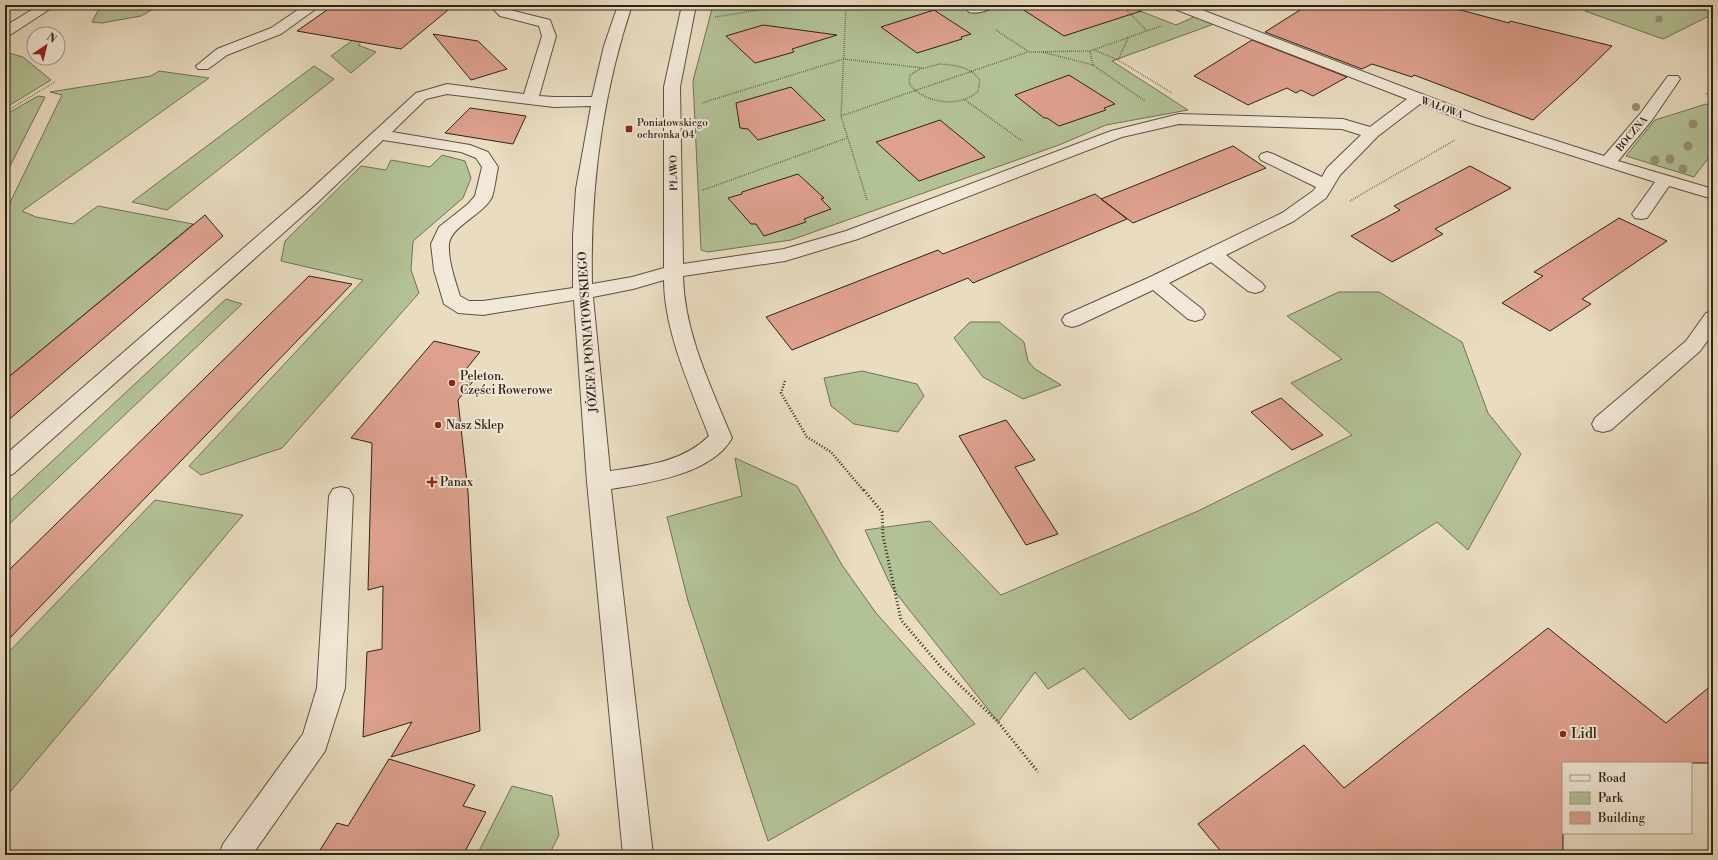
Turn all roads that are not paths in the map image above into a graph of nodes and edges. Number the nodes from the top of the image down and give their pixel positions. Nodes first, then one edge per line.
1 (49, 5) edge
2 (314, 5) edge
3 (501, 5) edge
4 (625, 5) edge
5 (689, 5) edge
6 (988, 5) edge
7 (1177, 5) edge
8 (974, 9) dead end
9 (5, 32) edge
10 (203, 66) dead end
11 (1673, 80) dead end
12 (1417, 99) junction
13 (530, 100) junction
14 (599, 101) junction
15 (1372, 133) junction
16 (380, 135) junction
17 (1267, 157) dead end
18 (1606, 163) junction
19 (1665, 180) junction
20 (1323, 189) junction
21 (1713, 194) edge
22 (1641, 214) dead end
23 (1213, 254) junction
24 (675, 271) junction
25 (1155, 282) junction
26 (1256, 287) dead end
27 (583, 292) junction
28 (1195, 314) dead end
29 (1713, 318) edge
30 (1072, 320) dead end
31 (1603, 424) dead end
32 (5, 468) edge
33 (599, 482) junction
34 (341, 496) dead end
35 (234, 855) edge
36 (638, 855) edge

1 - 9 street
2 - 10 street
3 - 13 street
4 - 14 street, JÓZEFA PONIATOWSKIEGO
5 - 24 street, PŁAWO
6 - 8 street
7 - 12 street, WAŁOWA
11 - 18 street, BOCZNA
12 - 15 street
12 - 18 street, WAŁOWA
13 - 14 street
13 - 16 street
14 - 27 street, JÓZEFA PONIATOWSKIEGO
15 - 20 street
15 - 24 street
16 - 27 street
16 - 32 street
17 - 20 street
18 - 19 street, WAŁOWA
19 - 21 street, WAŁOWA
19 - 22 street
20 - 23 street
23 - 25 street
23 - 26 street
24 - 27 street
24 - 33 street, PŁAWO
25 - 28 street
25 - 30 street
27 - 33 street, JÓZEFA PONIATOWSKIEGO
29 - 31 street
33 - 36 street, JÓZEFA PONIATOWSKIEGO
34 - 35 street

